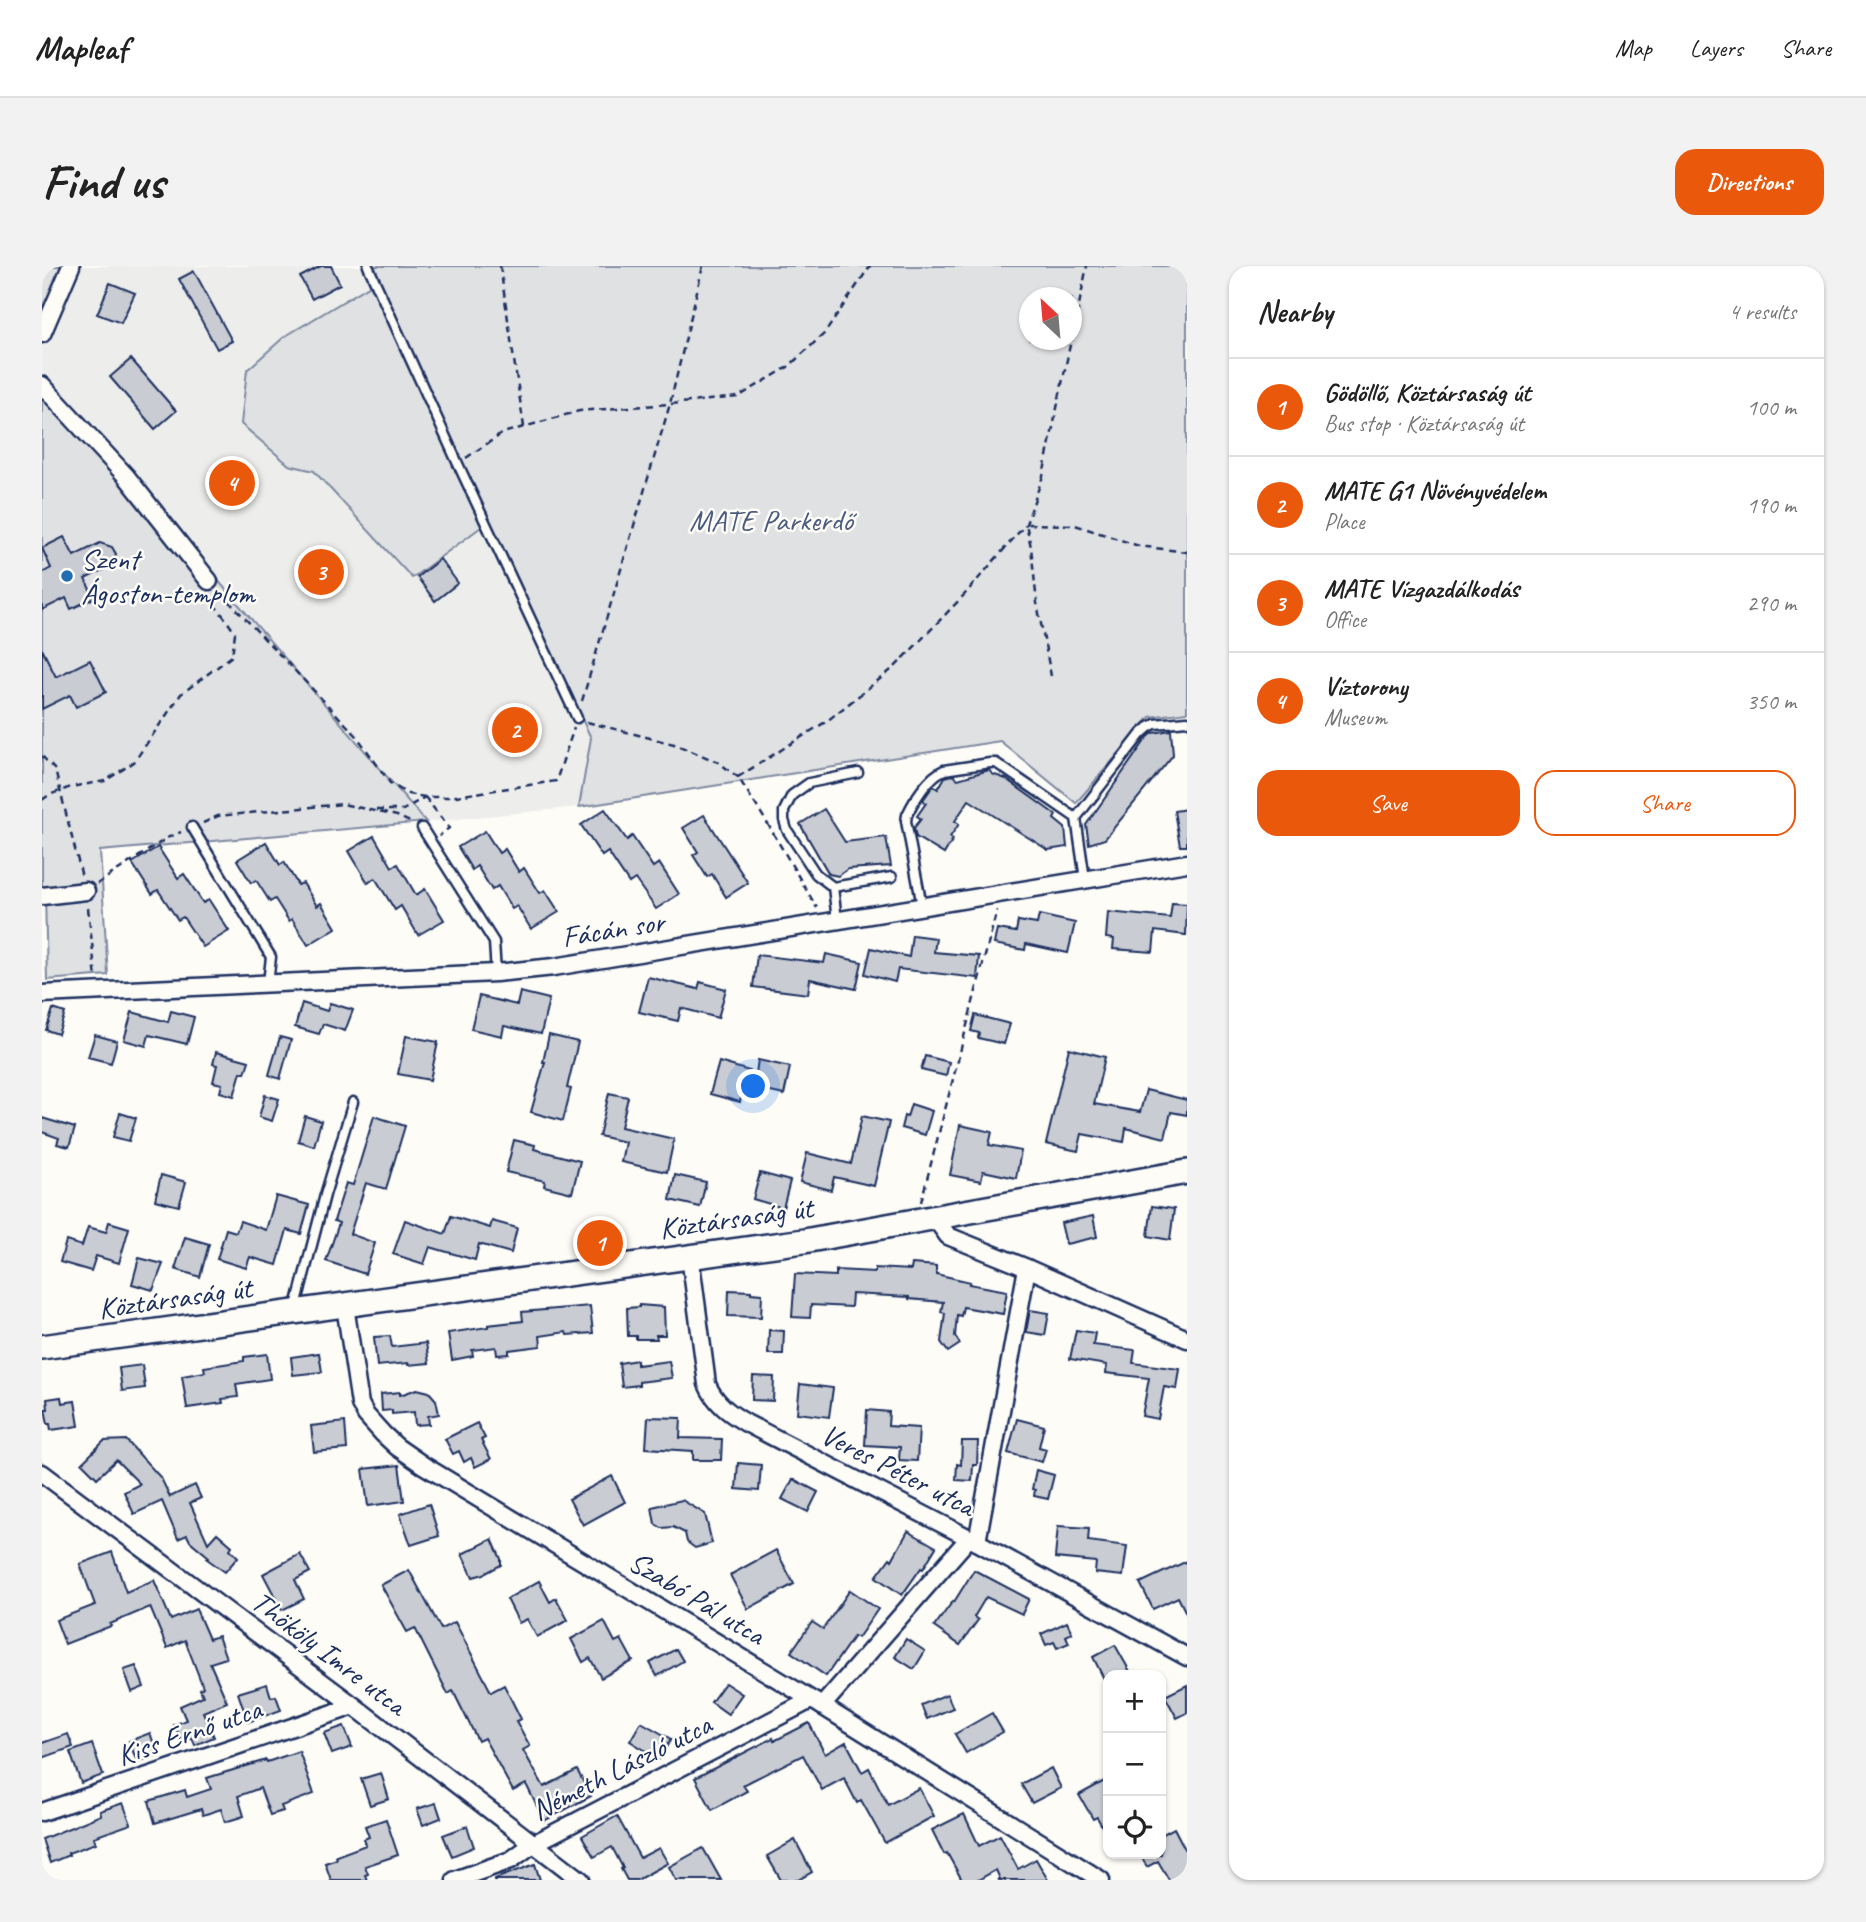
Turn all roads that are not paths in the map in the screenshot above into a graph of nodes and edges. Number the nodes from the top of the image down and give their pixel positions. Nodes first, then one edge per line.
1 (71, 266) edge
2 (368, 266) edge
3 (42, 334) edge
4 (42, 386) edge
5 (209, 581) road end
6 (577, 718) road end
7 (1187, 721) edge
8 (858, 774) dead end
9 (1076, 818) junction
10 (192, 827) road end
11 (422, 828) road end
12 (1187, 863) edge
13 (892, 877) dead end
14 (1085, 879) junction
15 (834, 887) junction
16 (86, 891) road end
17 (42, 896) edge
18 (922, 906) junction
19 (831, 921) junction
20 (496, 973) junction
21 (268, 984) junction
22 (42, 994) edge
23 (354, 1102) dead end
24 (1187, 1172) edge
25 (925, 1220) junction
26 (690, 1256) junction
27 (1027, 1268) junction
28 (345, 1306) junction
29 (294, 1313) junction
30 (1187, 1339) edge
31 (42, 1347) edge
32 (42, 1473) edge
33 (973, 1540) junction
34 (1187, 1657) edge
35 (817, 1703) junction
36 (354, 1706) junction
37 (42, 1812) edge
38 (533, 1844) junction
39 (455, 1880) edge
40 (581, 1880) edge
41 (1101, 1880) edge

1 - 3 street
2 - 6 lane
4 - 5 street
7 - 9 lane
8 - 15 lane
9 - 14 lane
9 - 18 lane
10 - 21 lane
11 - 20 lane
12 - 14 street, Fácán sor
13 - 15 lane
14 - 18 street, Fácán sor
15 - 19 lane
16 - 17 street
18 - 19 street, Fácán sor
19 - 20 street, Fácán sor
20 - 21 street, Fácán sor
21 - 22 street, Fácán sor
23 - 29 lane
24 - 25 main road, Köztársaság út
25 - 26 main road, Köztársaság út
25 - 27 street
26 - 28 main road, Köztársaság út
26 - 33 street, Veres Péter utca
27 - 30 street
27 - 33 street
28 - 29 main road, Köztársaság út
28 - 35 street, Szabó Pál utca
29 - 31 main road, Köztársaság út
32 - 36 street, Thököly Imre utca
33 - 34 street, Veres Péter utca
33 - 35 street, Németh László utca
35 - 38 street, Németh László utca
35 - 41 street, Szabó Pál utca
36 - 37 street, Kiss Ernő utca
36 - 38 street, Thököly Imre utca
38 - 39 street, Németh László utca
38 - 40 street, Thököly Imre utca

